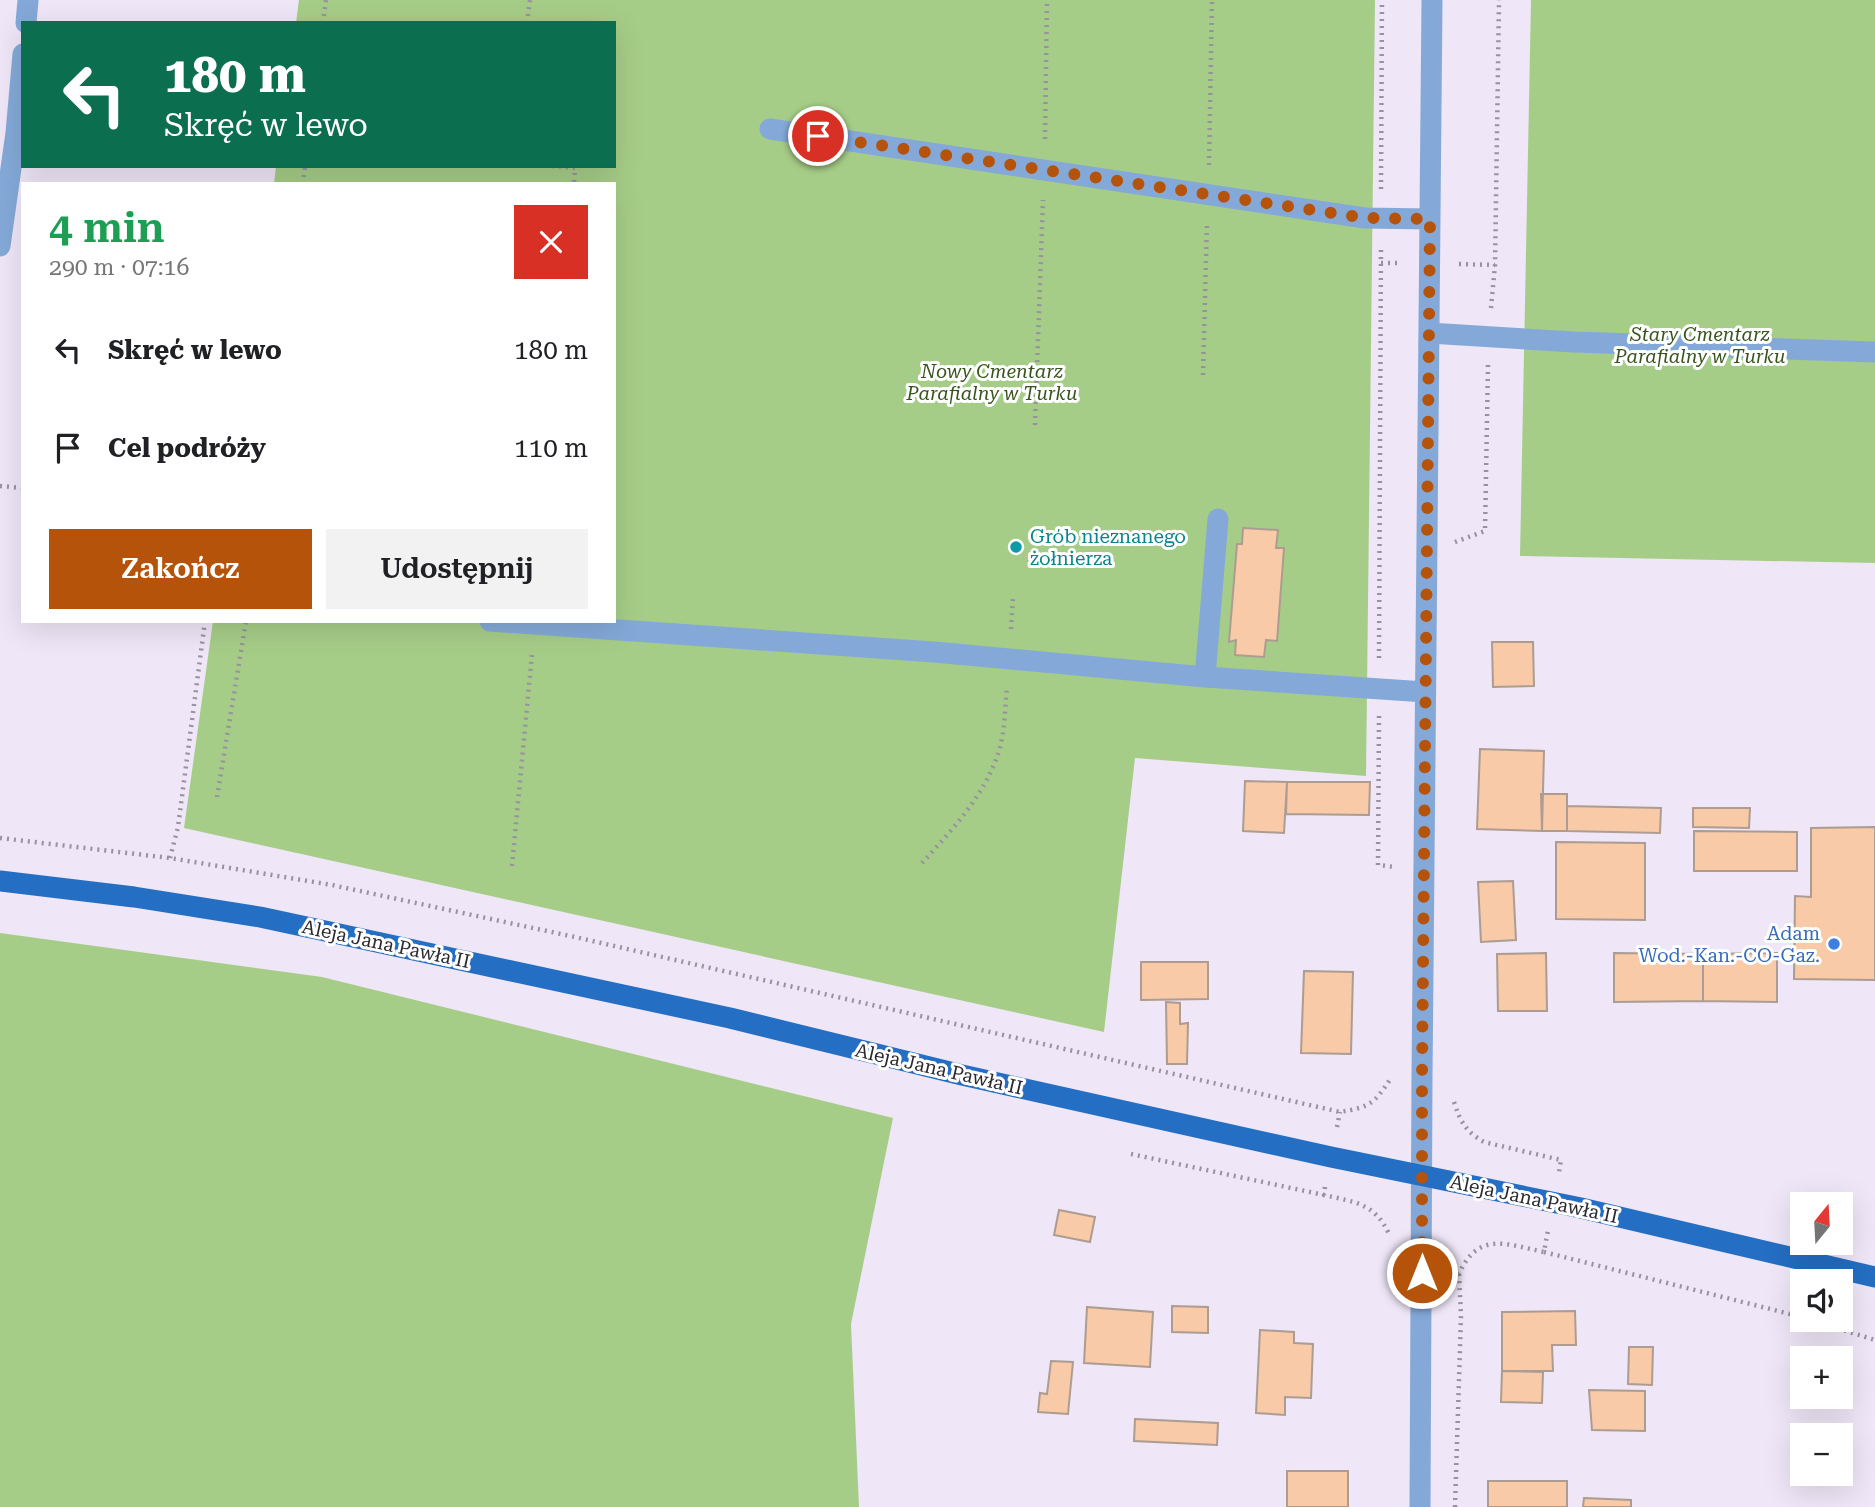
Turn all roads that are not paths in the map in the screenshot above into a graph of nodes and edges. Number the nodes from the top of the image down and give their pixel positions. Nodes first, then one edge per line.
1 (28, 0) edge
2 (1432, 0) edge
3 (26, 21) edge
4 (21, 77) edge
5 (770, 128) dead end
6 (1430, 219) junction
7 (0, 246) edge
8 (1429, 333) junction
9 (1875, 352) edge
10 (1218, 519) dead end
11 (519, 623) edge
12 (1205, 677) junction
13 (1426, 692) junction
14 (0, 881) edge
15 (1422, 1176) junction
16 (1875, 1277) edge
17 (1420, 1507) edge

1 - 3 street
2 - 6 street
4 - 7 street
5 - 6 street
6 - 8 street
8 - 9 street
8 - 13 street
10 - 12 street
11 - 12 street
12 - 13 street
13 - 15 street
14 - 15 main road, Aleja Jana Pawła II
15 - 16 main road, Aleja Jana Pawła II
15 - 17 street

